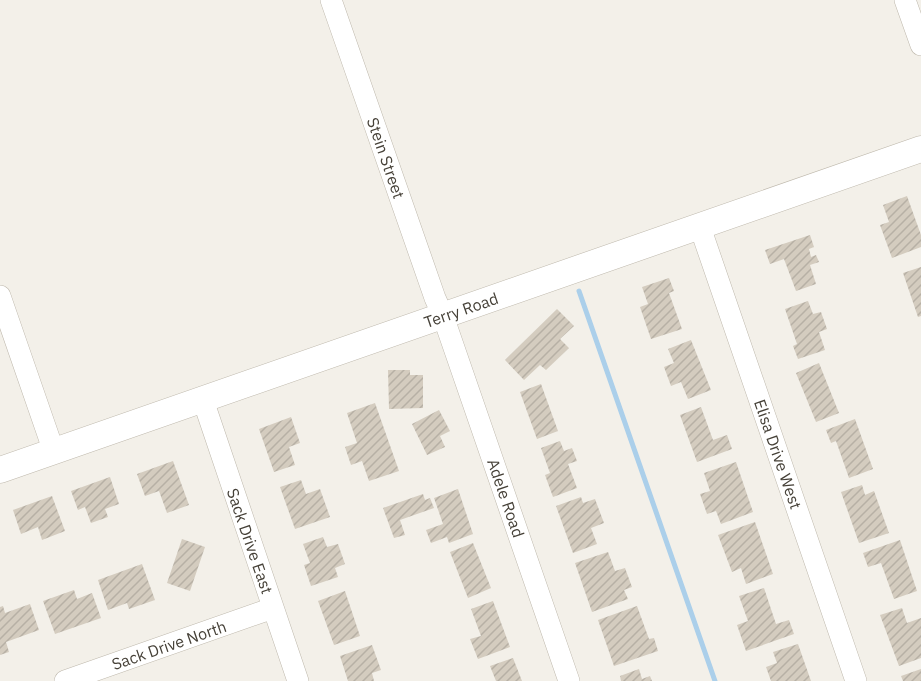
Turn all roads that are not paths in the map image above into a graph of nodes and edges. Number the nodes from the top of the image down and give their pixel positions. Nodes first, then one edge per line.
1 (331, 0) edge
2 (905, 0) edge
3 (921, 45) edge
4 (921, 149) edge
5 (700, 227) junction
6 (0, 296) edge
7 (444, 316) junction
8 (202, 400) junction
9 (54, 452) junction
10 (0, 471) edge
11 (273, 608) junction
12 (65, 681) edge
13 (298, 681) edge
14 (569, 681) edge
15 (856, 681) edge

1 - 7 street, Stein Street
2 - 3 street
4 - 5 street, Terry Road
5 - 7 street, Terry Road
5 - 15 street, Elisa Drive West
6 - 9 street
7 - 8 street, Terry Road
7 - 14 street, Adele Road
8 - 9 street, Terry Road
8 - 11 street, Sack Drive East
9 - 10 street, Terry Road
11 - 12 street, Sack Drive North
11 - 13 street, Sack Drive East

